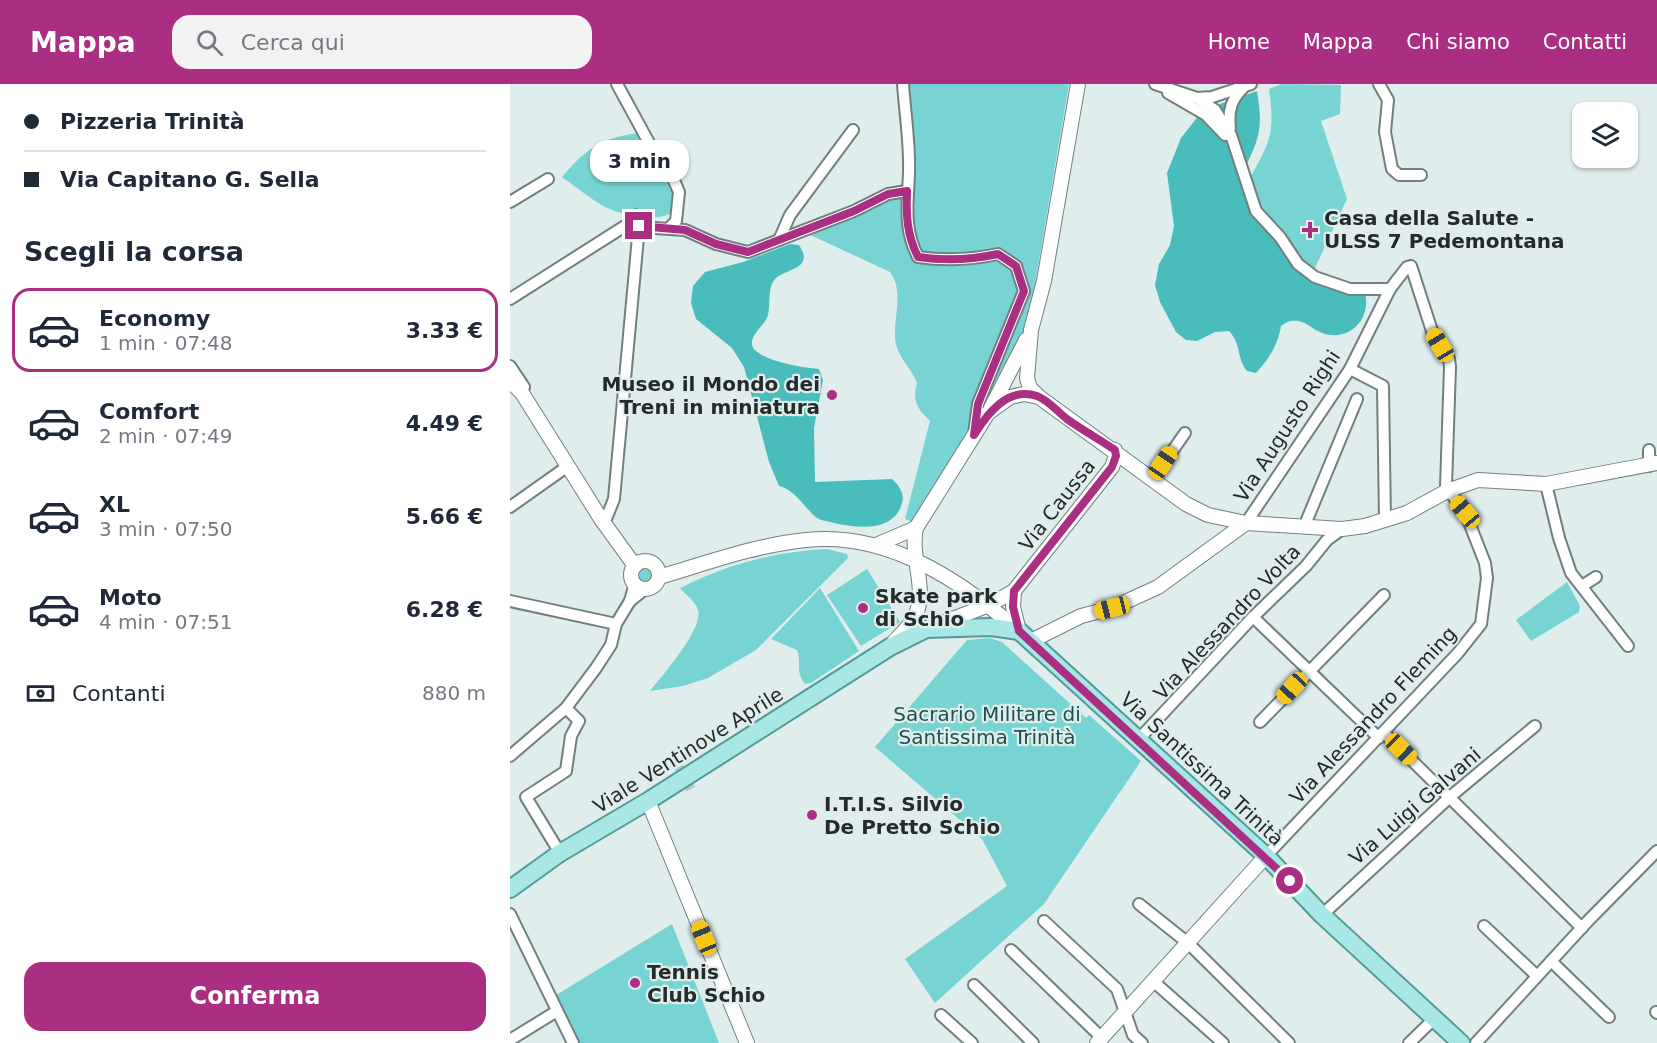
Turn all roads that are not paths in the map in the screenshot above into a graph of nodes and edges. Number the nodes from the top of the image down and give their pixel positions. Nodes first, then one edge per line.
1 (617, 84) edge
2 (903, 84) edge
3 (1078, 84) edge
4 (1156, 84) edge
5 (1379, 84) edge
6 (1248, 85) edge
7 (1197, 98) junction
8 (853, 130) dead end
9 (1231, 135) junction
10 (1237, 156) junction
11 (1421, 175) dead end
12 (548, 179) dead end
13 (907, 191) junction
14 (510, 202) edge
15 (639, 226) junction
16 (669, 228) junction
17 (778, 240) junction
18 (1390, 290) junction
19 (510, 299) edge
20 (1031, 330) junction
21 (510, 366) edge
22 (1350, 369) junction
23 (510, 381) edge
24 (522, 393) junction
25 (1039, 397) junction
26 (1357, 399) dead end
27 (988, 413) junction
28 (1185, 433) dead end
29 (974, 435) junction
30 (1115, 450) junction
31 (1649, 450) dead end
32 (1653, 464) edge
33 (568, 466) junction
34 (1152, 480) junction
35 (1546, 484) junction
36 (1448, 491) junction
37 (510, 507) edge
38 (1385, 520) junction
39 (1246, 523) junction
40 (604, 524) junction
41 (1304, 526) junction
42 (916, 528) junction
43 (1342, 529) junction
44 (876, 545) junction
45 (914, 560) junction
46 (639, 563) junction
47 (659, 573) junction
48 (1596, 577) dead end
49 (640, 586) junction
50 (1582, 586) junction
51 (1014, 591) junction
52 (1384, 595) dead end
53 (510, 601) edge
54 (988, 605) junction
55 (1253, 617) junction
56 (616, 624) junction
57 (926, 629) junction
58 (1025, 636) junction
59 (1628, 646) dead end
60 (890, 647) junction
61 (1308, 672) junction
62 (566, 708) junction
63 (1260, 722) dead end
64 (1535, 726) dead end
65 (1382, 735) junction
66 (1138, 740) junction
67 (510, 756) edge
68 (1451, 796) junction
69 (648, 801) junction
70 (556, 848) junction
71 (1657, 851) edge
72 (1266, 856) junction
73 (510, 889) edge
74 (1139, 904) dead end
75 (510, 914) edge
76 (1322, 915) junction
77 (1044, 921) dead end
78 (1484, 926) dead end
79 (1582, 928) junction
80 (1188, 943) junction
81 (1011, 950) dead end
82 (1551, 961) junction
83 (1537, 976) junction
84 (1153, 981) junction
85 (974, 985) dead end
86 (557, 1011) junction
87 (1125, 1012) junction
88 (941, 1015) dead end
89 (1609, 1017) dead end
90 (1434, 1019) junction
91 (510, 1040) edge
92 (1100, 1040) edge
93 (573, 1043) edge
94 (747, 1043) edge
95 (972, 1043) edge
96 (1033, 1043) edge
97 (1142, 1043) edge
98 (1223, 1043) edge
99 (1289, 1043) edge
100 (1409, 1043) edge
101 (1461, 1043) edge
102 (1476, 1043) edge

1 - 16 street
2 - 13 street
3 - 20 street
4 - 7 street
4 - 10 street
5 - 11 street
6 - 7 street
6 - 9 street
7 - 9 street
8 - 17 street
9 - 10 street
10 - 18 street
12 - 14 street
13 - 17 street
13 - 29 street
15 - 16 street
15 - 19 street
15 - 40 street
16 - 17 street
18 - 22 street, Via Augusto Righi
18 - 36 street, Via Augusto Righi
20 - 25 street
20 - 27 street
21 - 24 street
22 - 38 street
22 - 39 street, Via Augusto Righi
23 - 24 street
24 - 33 street
25 - 27 street
25 - 30 street
26 - 41 street
27 - 29 street
28 - 34 street
29 - 42 street
30 - 34 street, Via Caussa
30 - 51 street, Via Caussa
31 - 32 street, Via Caussa
32 - 35 street, Via Caussa
33 - 37 street
33 - 40 street
34 - 39 street, Via Caussa
35 - 36 street, Via Caussa
35 - 50 street
36 - 38 street, Via Caussa
36 - 65 street, Via Alessandro Fleming
38 - 43 street, Via Caussa
39 - 41 street, Via Caussa
39 - 58 street, Via Augusto Righi
40 - 46 street
41 - 43 street, Via Caussa
42 - 44 street
42 - 45 street, Viale Ventinove Aprile
43 - 55 street, Via Alessandro Volta
44 - 45 street, Via Santissima Trinità
44 - 47 street, Via Santissima Trinità
45 - 54 street, Via Santissima Trinità
45 - 60 street, Viale Ventinove Aprile
46 - 47 street
46 - 49 street
47 - 49 street
48 - 50 street
49 - 56 street
50 - 59 street
51 - 54 street, Via Caussa
51 - 58 street
52 - 61 street
53 - 56 street
54 - 57 street, Viale Ventinove Aprile
54 - 58 street, Via Santissima Trinità
55 - 61 street
55 - 66 street, Via Alessandro Volta
56 - 62 street
57 - 58 main road, Viale Ventinove Aprile
57 - 60 main road, Viale Ventinove Aprile
58 - 66 main road, Via Santissima Trinità
60 - 69 main road, Viale Ventinove Aprile
61 - 63 street
61 - 65 street
62 - 67 street
62 - 70 street
64 - 68 street, Via Luigi Galvani
65 - 68 street
65 - 72 street, Via Alessandro Fleming
66 - 72 main road, Via Santissima Trinità
68 - 76 street, Via Luigi Galvani
68 - 79 street
69 - 70 main road, Viale Ventinove Aprile
69 - 94 street
70 - 73 main road, Viale Ventinove Aprile
71 - 79 street
72 - 76 main road, Via Santissima Trinità
72 - 80 street
74 - 80 street
75 - 86 street
76 - 90 main road, Via Santissima Trinità
77 - 87 street
78 - 83 street
79 - 82 street
80 - 84 street
80 - 99 street
81 - 92 street
82 - 83 street
82 - 89 street
83 - 102 street
84 - 87 street
84 - 98 street
85 - 96 street
86 - 91 street
86 - 93 street
87 - 92 street
87 - 97 street
88 - 95 street
90 - 100 street
90 - 101 main road, Via Santissima Trinità

